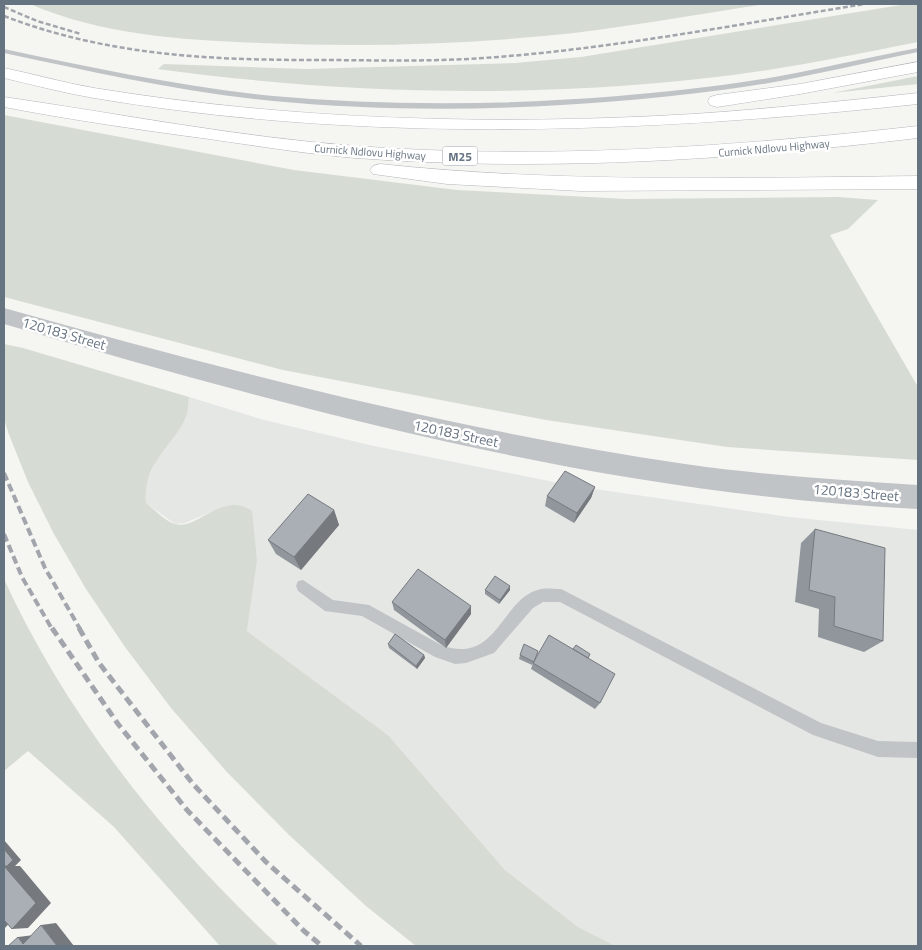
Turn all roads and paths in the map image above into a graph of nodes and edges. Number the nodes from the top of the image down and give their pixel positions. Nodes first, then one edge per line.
1 (918, 50) edge
2 (4, 51) edge
3 (918, 67) edge
4 (4, 73) edge
5 (918, 99) edge
6 (4, 102) edge
7 (95, 118) junction
8 (428, 123) junction
9 (918, 132) edge
10 (918, 183) edge
11 (4, 316) edge
12 (918, 497) edge
13 (303, 586) dead end
14 (918, 750) edge

1 - 2 lane
3 - 8 main road
4 - 8 main road
5 - 8 main road
6 - 7 main road, Curnick Ndlovu Highway / M25
7 - 9 main road, Curnick Ndlovu Highway / M25
7 - 10 main road
11 - 12 street, 120183 Street
13 - 14 lane

